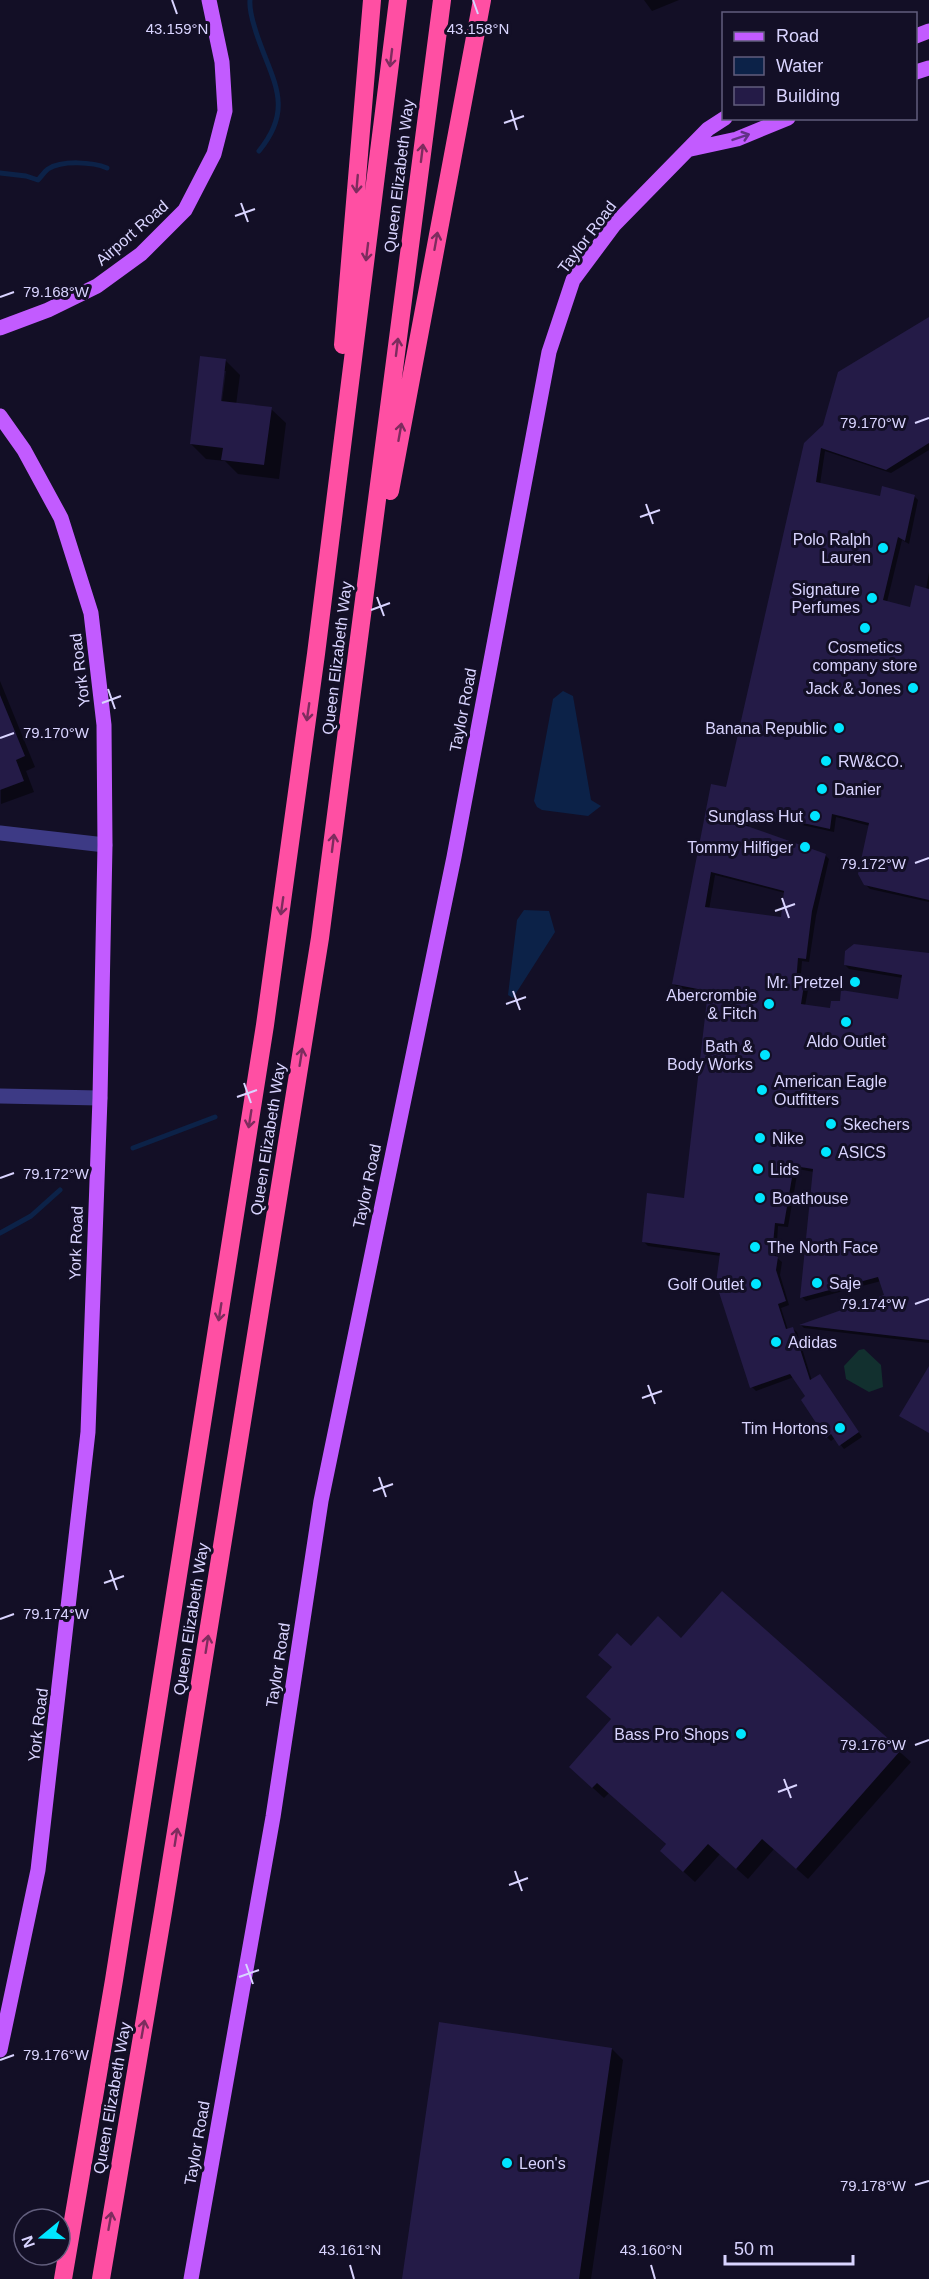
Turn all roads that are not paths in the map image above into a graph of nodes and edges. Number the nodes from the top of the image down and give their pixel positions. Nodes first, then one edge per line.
1 (209, 0) edge
2 (372, 0) edge
3 (398, 0) edge
4 (442, 0) edge
5 (482, 0) edge
6 (722, 120) edge
7 (783, 120) edge
8 (691, 149) junction
9 (0, 328) edge
10 (0, 416) edge
11 (316, 654) junction
12 (352, 696) junction
13 (0, 833) edge
14 (105, 845) junction
15 (0, 1096) edge
16 (100, 1098) junction
17 (0, 2050) edge
18 (63, 2279) edge
19 (101, 2279) edge
20 (191, 2279) edge

1 - 9 main road, Airport Road
2 -> 11 highway
3 -> 11 highway, Queen Elizabeth Way
12 -> 4 highway, Queen Elizabeth Way
12 -> 5 highway
6 - 8 main road, Taylor Road
8 -> 7 main road
8 - 20 main road, Taylor Road
10 - 14 main road, York Road
11 -> 18 highway, Queen Elizabeth Way
19 -> 12 highway, Queen Elizabeth Way
13 - 14 street
14 - 16 main road, York Road
15 - 16 street
16 - 17 main road, York Road

